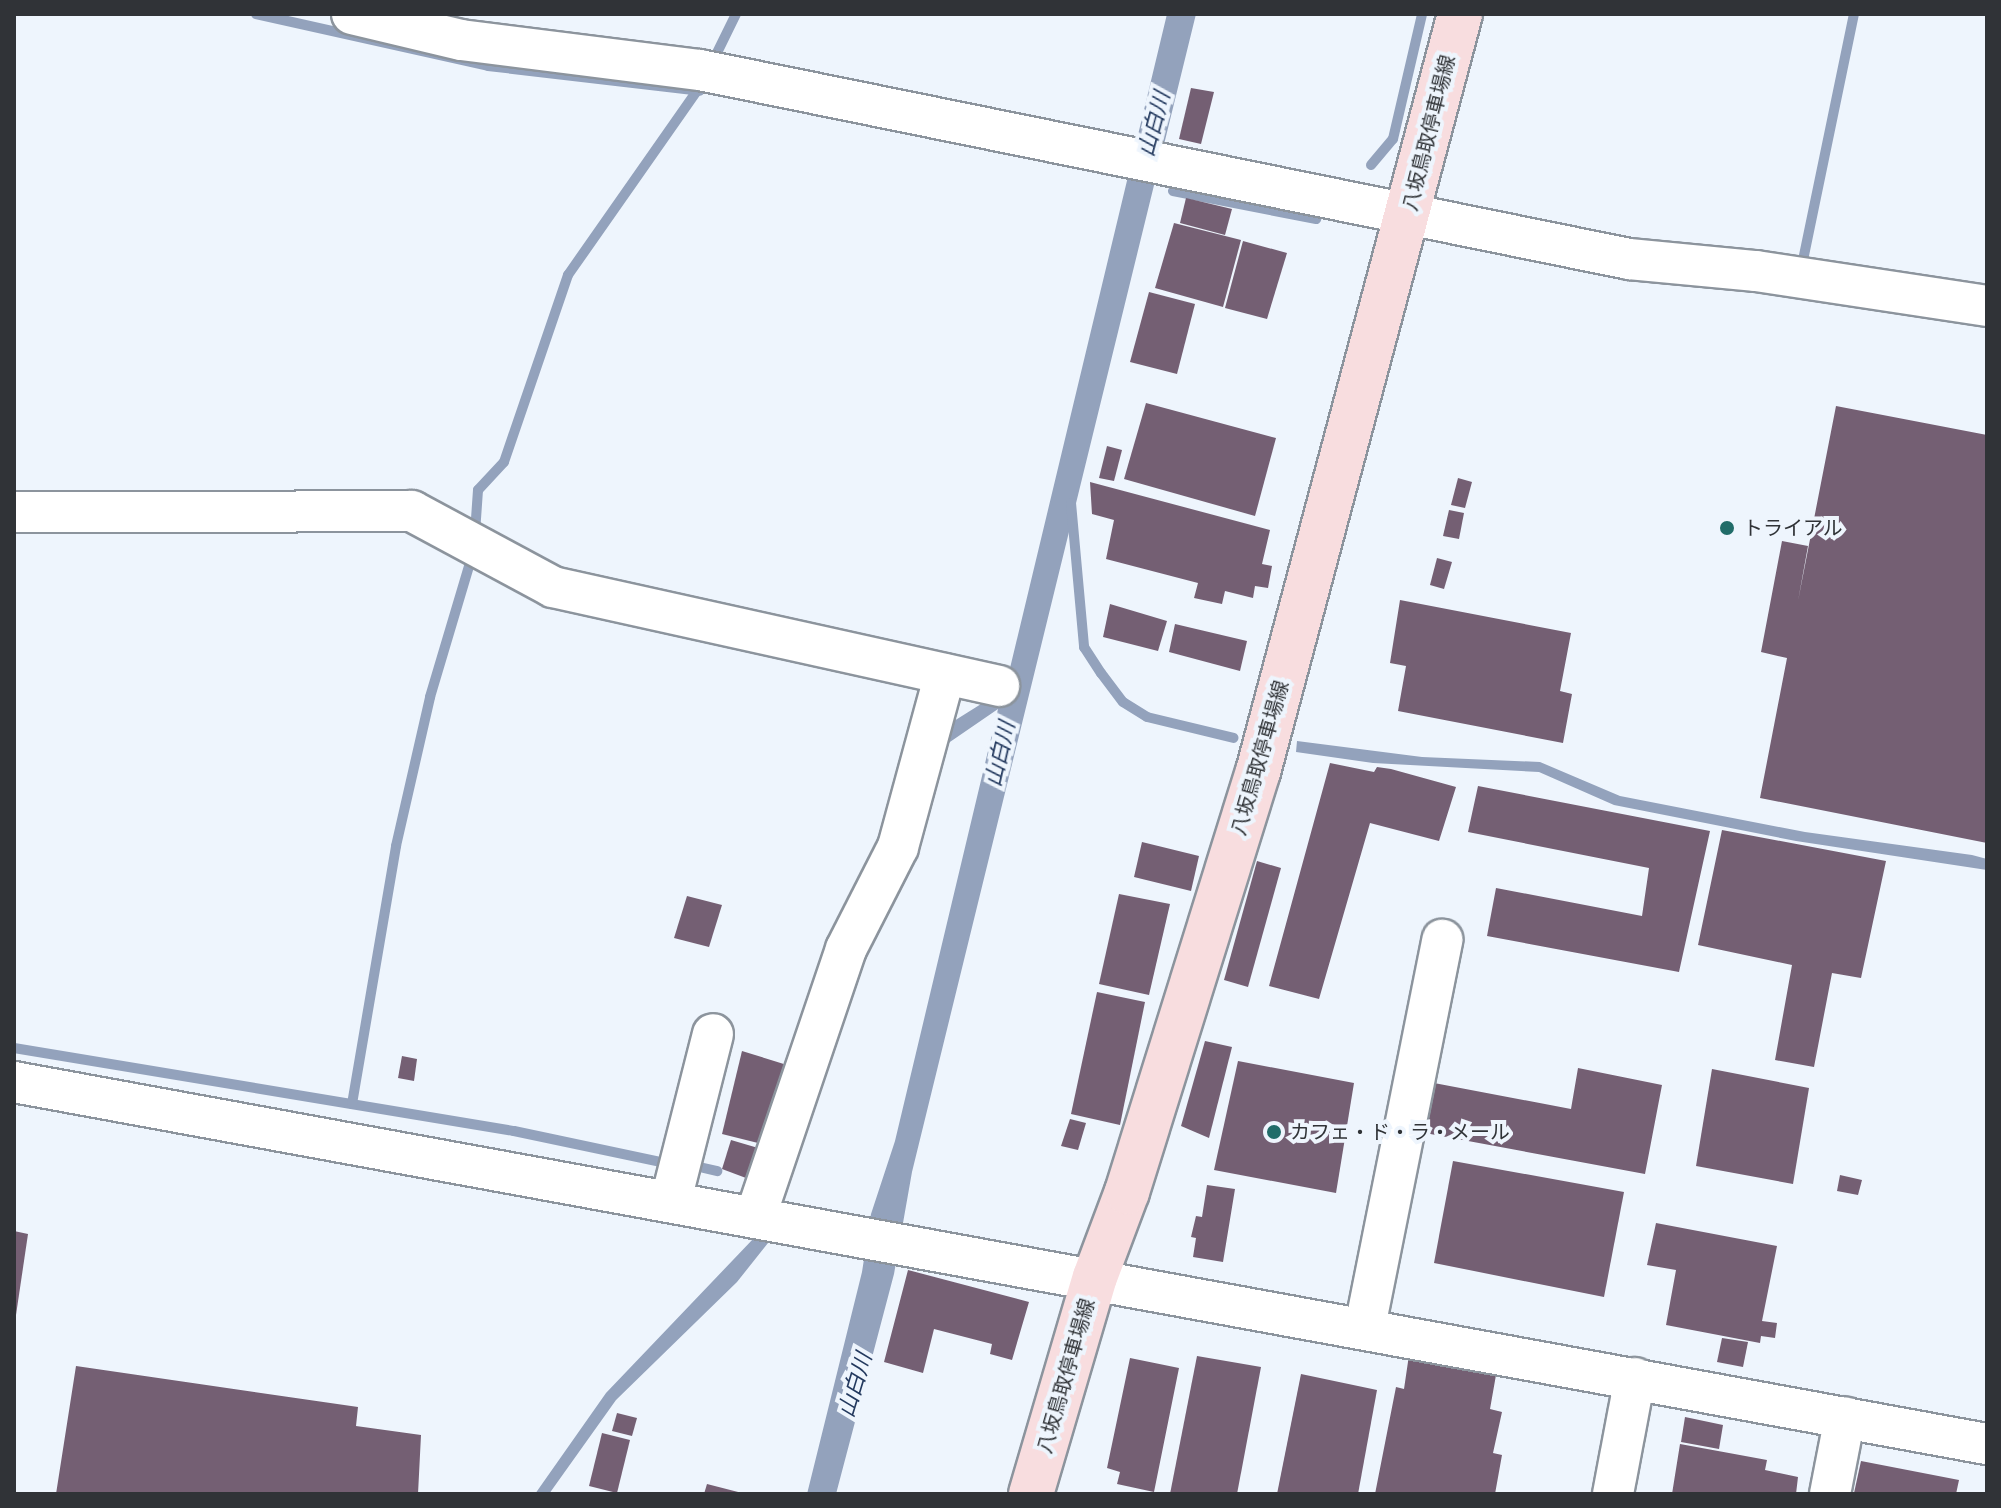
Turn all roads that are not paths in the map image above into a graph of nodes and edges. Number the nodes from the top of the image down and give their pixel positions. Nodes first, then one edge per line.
1 (352, 14) edge
2 (1460, 14) edge
3 (1408, 216) junction
4 (1987, 306) edge
5 (14, 512) edge
6 (945, 674) junction
7 (999, 686) dead end
8 (1442, 940) dead end
9 (713, 1034) dead end
10 (14, 1082) edge
11 (671, 1200) junction
12 (756, 1215) junction
13 (1095, 1277) junction
14 (1365, 1327) junction
15 (1635, 1378) junction
16 (1845, 1417) junction
17 (1987, 1444) edge
18 (1031, 1494) edge
19 (1613, 1494) edge
20 (1830, 1494) edge

1 - 3 street
2 - 3 main road, 八坂鳥取停車場線
3 - 4 street
3 - 13 main road, 八坂鳥取停車場線
5 - 6 street
6 - 7 street
6 - 12 street
8 - 14 street
9 - 11 street
10 - 11 street
11 - 12 street
12 - 13 street
13 - 14 street
13 - 18 main road, 八坂鳥取停車場線
14 - 15 street
15 - 16 street
15 - 19 street
16 - 17 street
16 - 20 street

